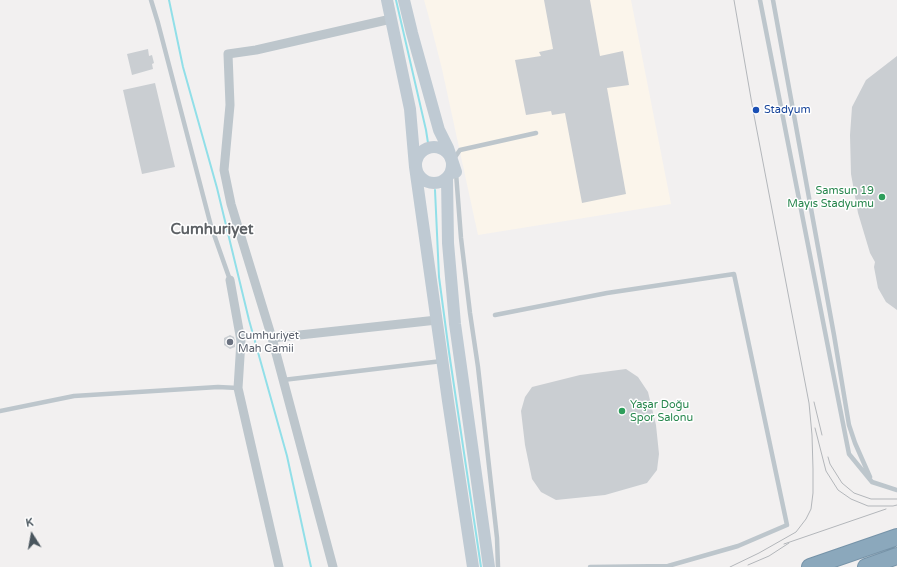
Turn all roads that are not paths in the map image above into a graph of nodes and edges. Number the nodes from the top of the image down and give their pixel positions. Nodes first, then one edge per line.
1 (151, 0) edge
2 (404, 0) edge
3 (760, 0) edge
4 (773, 0) edge
5 (386, 3) edge
6 (391, 19) junction
7 (536, 133) dead end
8 (415, 167) junction
9 (452, 170) junction
10 (230, 280) joint
11 (494, 315) dead end
12 (437, 320) junction
13 (272, 338) junction
14 (443, 361) junction
15 (283, 380) junction
16 (238, 388) junction
17 (0, 411) edge
18 (872, 482) junction
19 (897, 490) edge
20 (897, 537) edge
21 (897, 556) edge
22 (279, 567) edge
23 (333, 567) edge
24 (473, 567) edge
25 (489, 567) edge
26 (498, 567) edge
27 (590, 567) edge
28 (810, 567) edge
29 (866, 567) edge

1 - 10 lane
2 - 9 street
3 - 18 lane
4 - 18 lane
5 - 6 street
6 - 8 street
6 - 13 street
7 - 9 lane
8 - 9 street
8 - 9 street
8 - 12 street
9 - 25 street
9 - 26 lane
10 - 16 street
11 - 27 lane
12 - 13 street
12 - 14 street
13 - 15 street
14 - 15 lane
14 - 24 street
15 - 23 street
16 - 17 lane
16 - 22 street
18 - 19 lane
20 - 28 highway
21 - 29 highway

